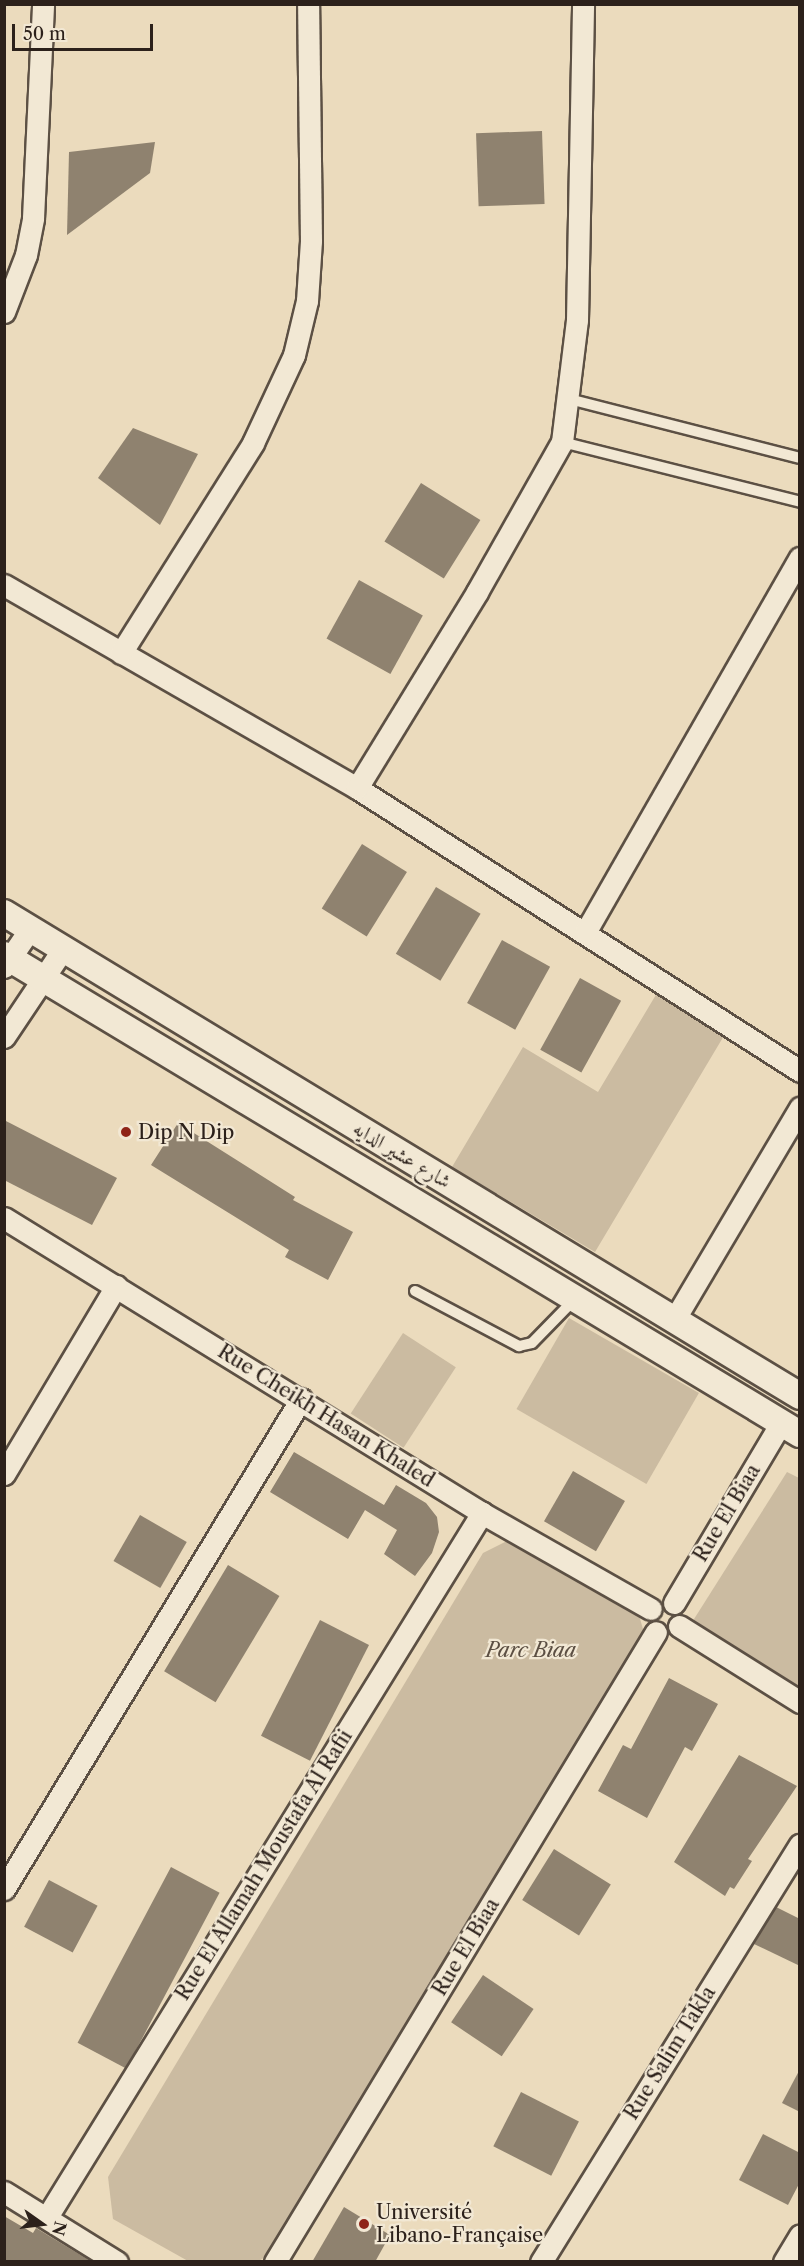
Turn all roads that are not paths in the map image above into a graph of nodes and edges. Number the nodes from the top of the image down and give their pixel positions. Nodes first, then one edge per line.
1 (43, 4) edge
2 (308, 4) edge
3 (583, 4) edge
4 (4, 312) edge
5 (569, 399) junction
6 (562, 442) junction
7 (800, 458) edge
8 (800, 502) edge
9 (800, 558) edge
10 (4, 585) edge
11 (121, 653) junction
12 (357, 788) junction
13 (4, 913) edge
14 (30, 929) junction
15 (586, 931) junction
16 (63, 949) junction
17 (6, 960) edge
18 (43, 978) junction
19 (4, 1037) edge
20 (800, 1071) edge
21 (800, 1076) edge
22 (800, 1082) edge
23 (800, 1108) edge
24 (4, 1218) edge
25 (116, 1286) junction
26 (415, 1291) dead end
27 (575, 1299) junction
28 (674, 1320) junction
29 (800, 1396) edge
30 (301, 1399) junction
31 (790, 1429) edge
32 (4, 1474) edge
33 (482, 1513) junction
34 (674, 1603) junction
35 (651, 1609) junction
36 (680, 1626) junction
37 (656, 1632) junction
38 (800, 1702) edge
39 (800, 1845) edge
40 (4, 1888) edge
41 (4, 2192) edge
42 (46, 2217) junction
43 (800, 2235) edge
44 (117, 2262) edge
45 (275, 2262) edge
46 (541, 2262) edge
47 (784, 2262) edge

1 - 4 street
2 - 11 street
3 - 5 street
5 - 6 street
5 - 7 lane
6 - 8 lane
6 - 12 street
9 - 15 street
10 - 11 street
11 - 12 street
12 - 15 street
13 - 14 street, شارع عشير الدايه
14 - 16 street, شارع عشير الدايه
14 - 17 street
15 - 20 street
16 - 18 street
16 - 28 street, شارع عشير الدايه
17 - 18 street, شارع عشير الدايه
18 - 19 street
18 - 27 street, شارع عشير الدايه
21 - 22 street
23 - 28 street
24 - 25 street, Rue Cheikh Hasan Khaled
25 - 30 street, Rue Cheikh Hasan Khaled
25 - 32 street
26 - 27 lane
27 - 31 street, شارع عشير الدايه
28 - 29 street, شارع عشير الدايه
30 - 33 street, Rue Cheikh Hasan Khaled
30 - 40 street
31 - 34 street, Rue El Biaa
33 - 35 street, Rue Cheikh Hasan Khaled
33 - 42 street, Rue El Allamah Moustafa Al Rafii
34 - 35 street
34 - 36 street
35 - 37 street
36 - 37 street
36 - 38 street
37 - 45 street, Rue El Biaa
39 - 46 street, Rue Salim Takla
41 - 42 street
42 - 44 street
43 - 47 street

